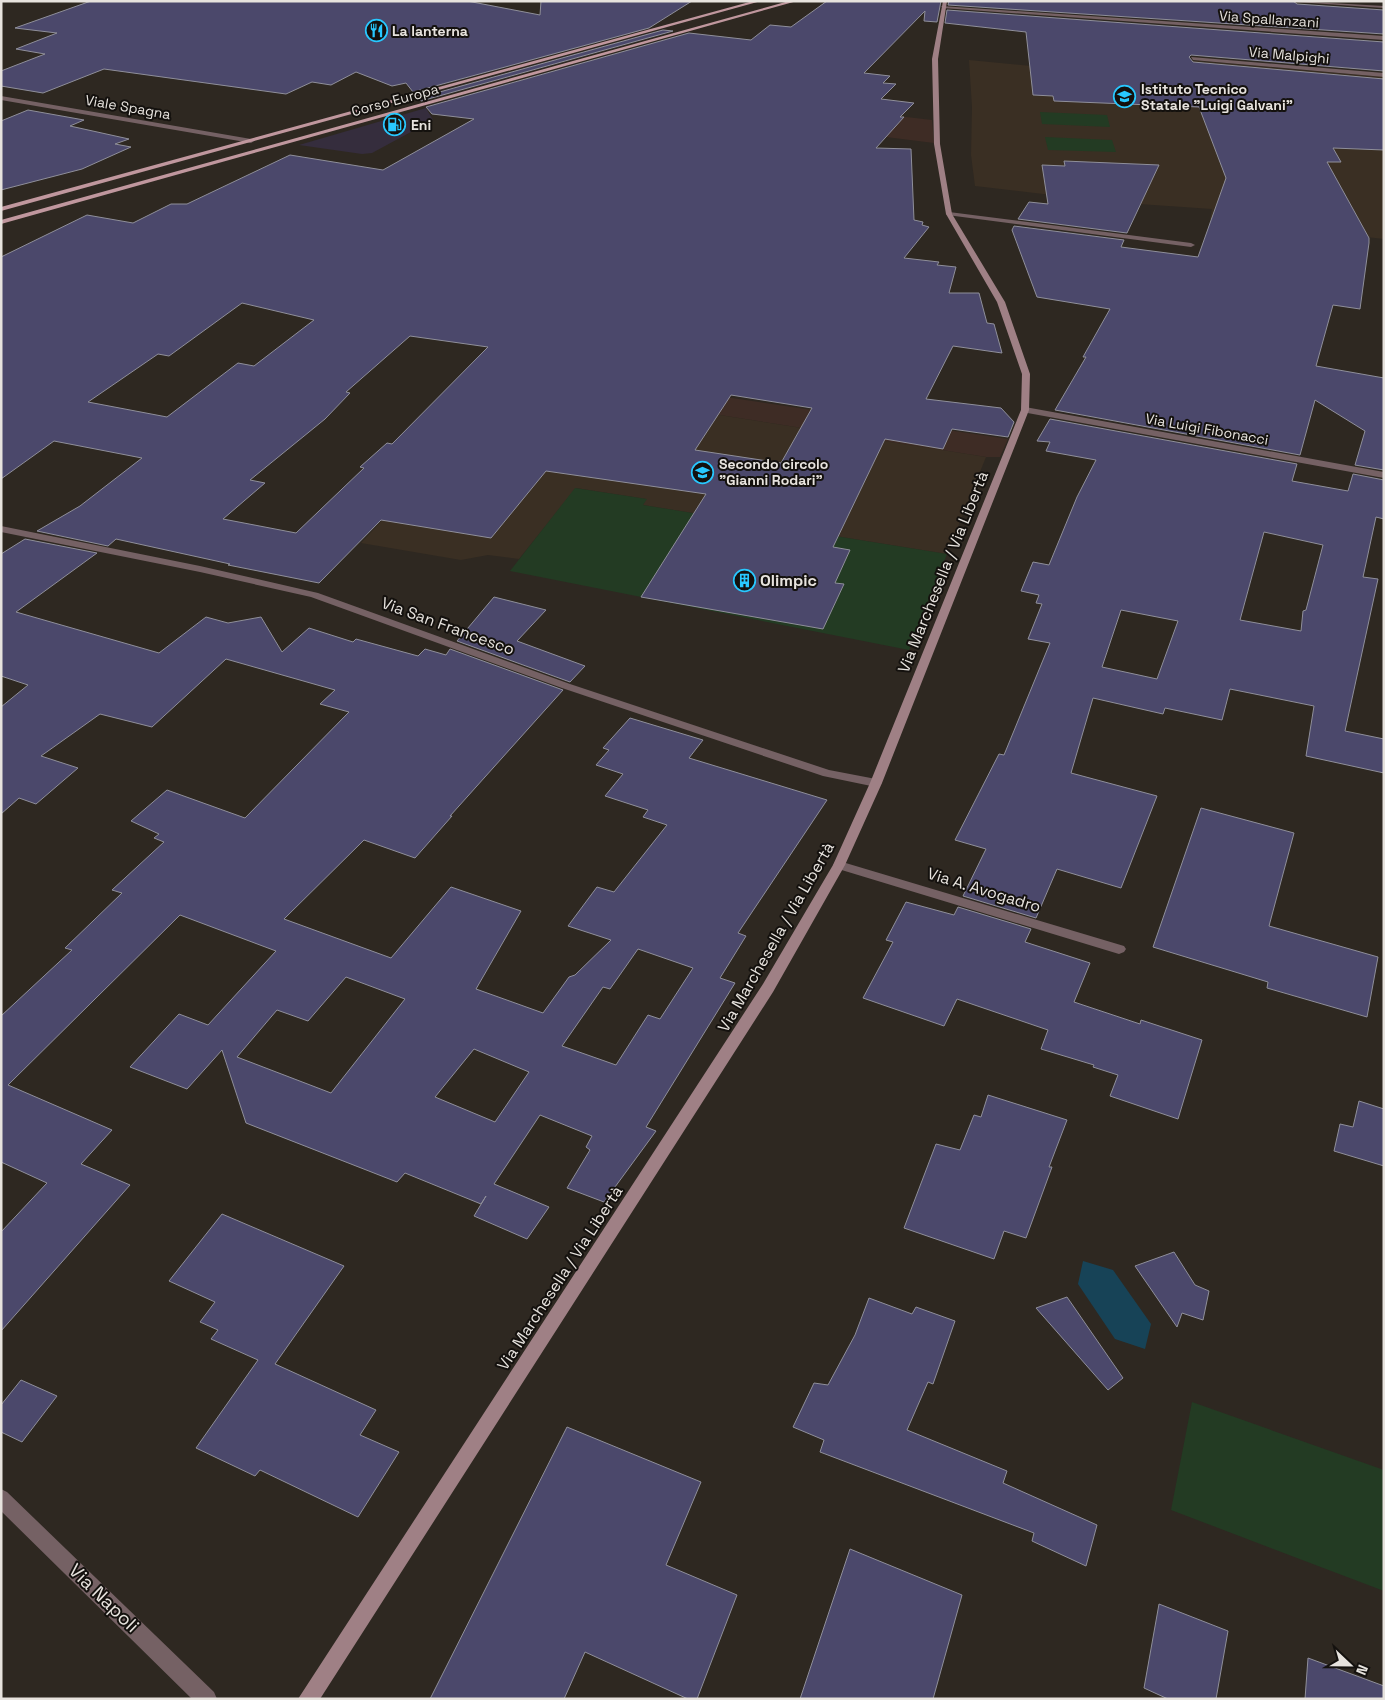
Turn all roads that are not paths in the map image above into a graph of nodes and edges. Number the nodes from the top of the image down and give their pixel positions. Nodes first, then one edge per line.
1 (759, 1) edge
2 (795, 1) edge
3 (1297, 1) edge
4 (944, 4) edge
5 (1384, 7) edge
6 (1384, 38) edge
7 (1193, 58) dead end
8 (1384, 76) edge
9 (1, 98) edge
10 (252, 141) junction
11 (1, 209) edge
12 (949, 214) junction
13 (1, 222) edge
14 (1192, 245) dead end
15 (1025, 410) junction
16 (1384, 475) edge
17 (1, 529) edge
18 (876, 783) junction
19 (839, 865) junction
20 (1118, 949) dead end
21 (1, 1498) edge
22 (207, 1699) edge
23 (308, 1699) edge

1 - 10 main road, Corso Europa
2 - 13 main road, Corso Europa
3 - 5 street
4 - 6 street, Via Spallanzani
4 - 12 street, Via Marchesella / Via Libertà
7 - 8 street, Via Malpighi
9 - 10 street, Viale Spagna
10 - 11 main road, Corso Europa
12 - 14 street
12 - 15 street, Via Marchesella / Via Libertà
15 - 16 street, Via Luigi Fibonacci
15 - 18 street, Via Marchesella / Via Libertà
17 - 18 street, Via San Francesco
18 - 19 street, Via Marchesella / Via Libertà
19 - 20 street, Via A. Avogadro
19 - 23 street, Via Marchesella / Via Libertà
21 - 22 street, Via Napoli

